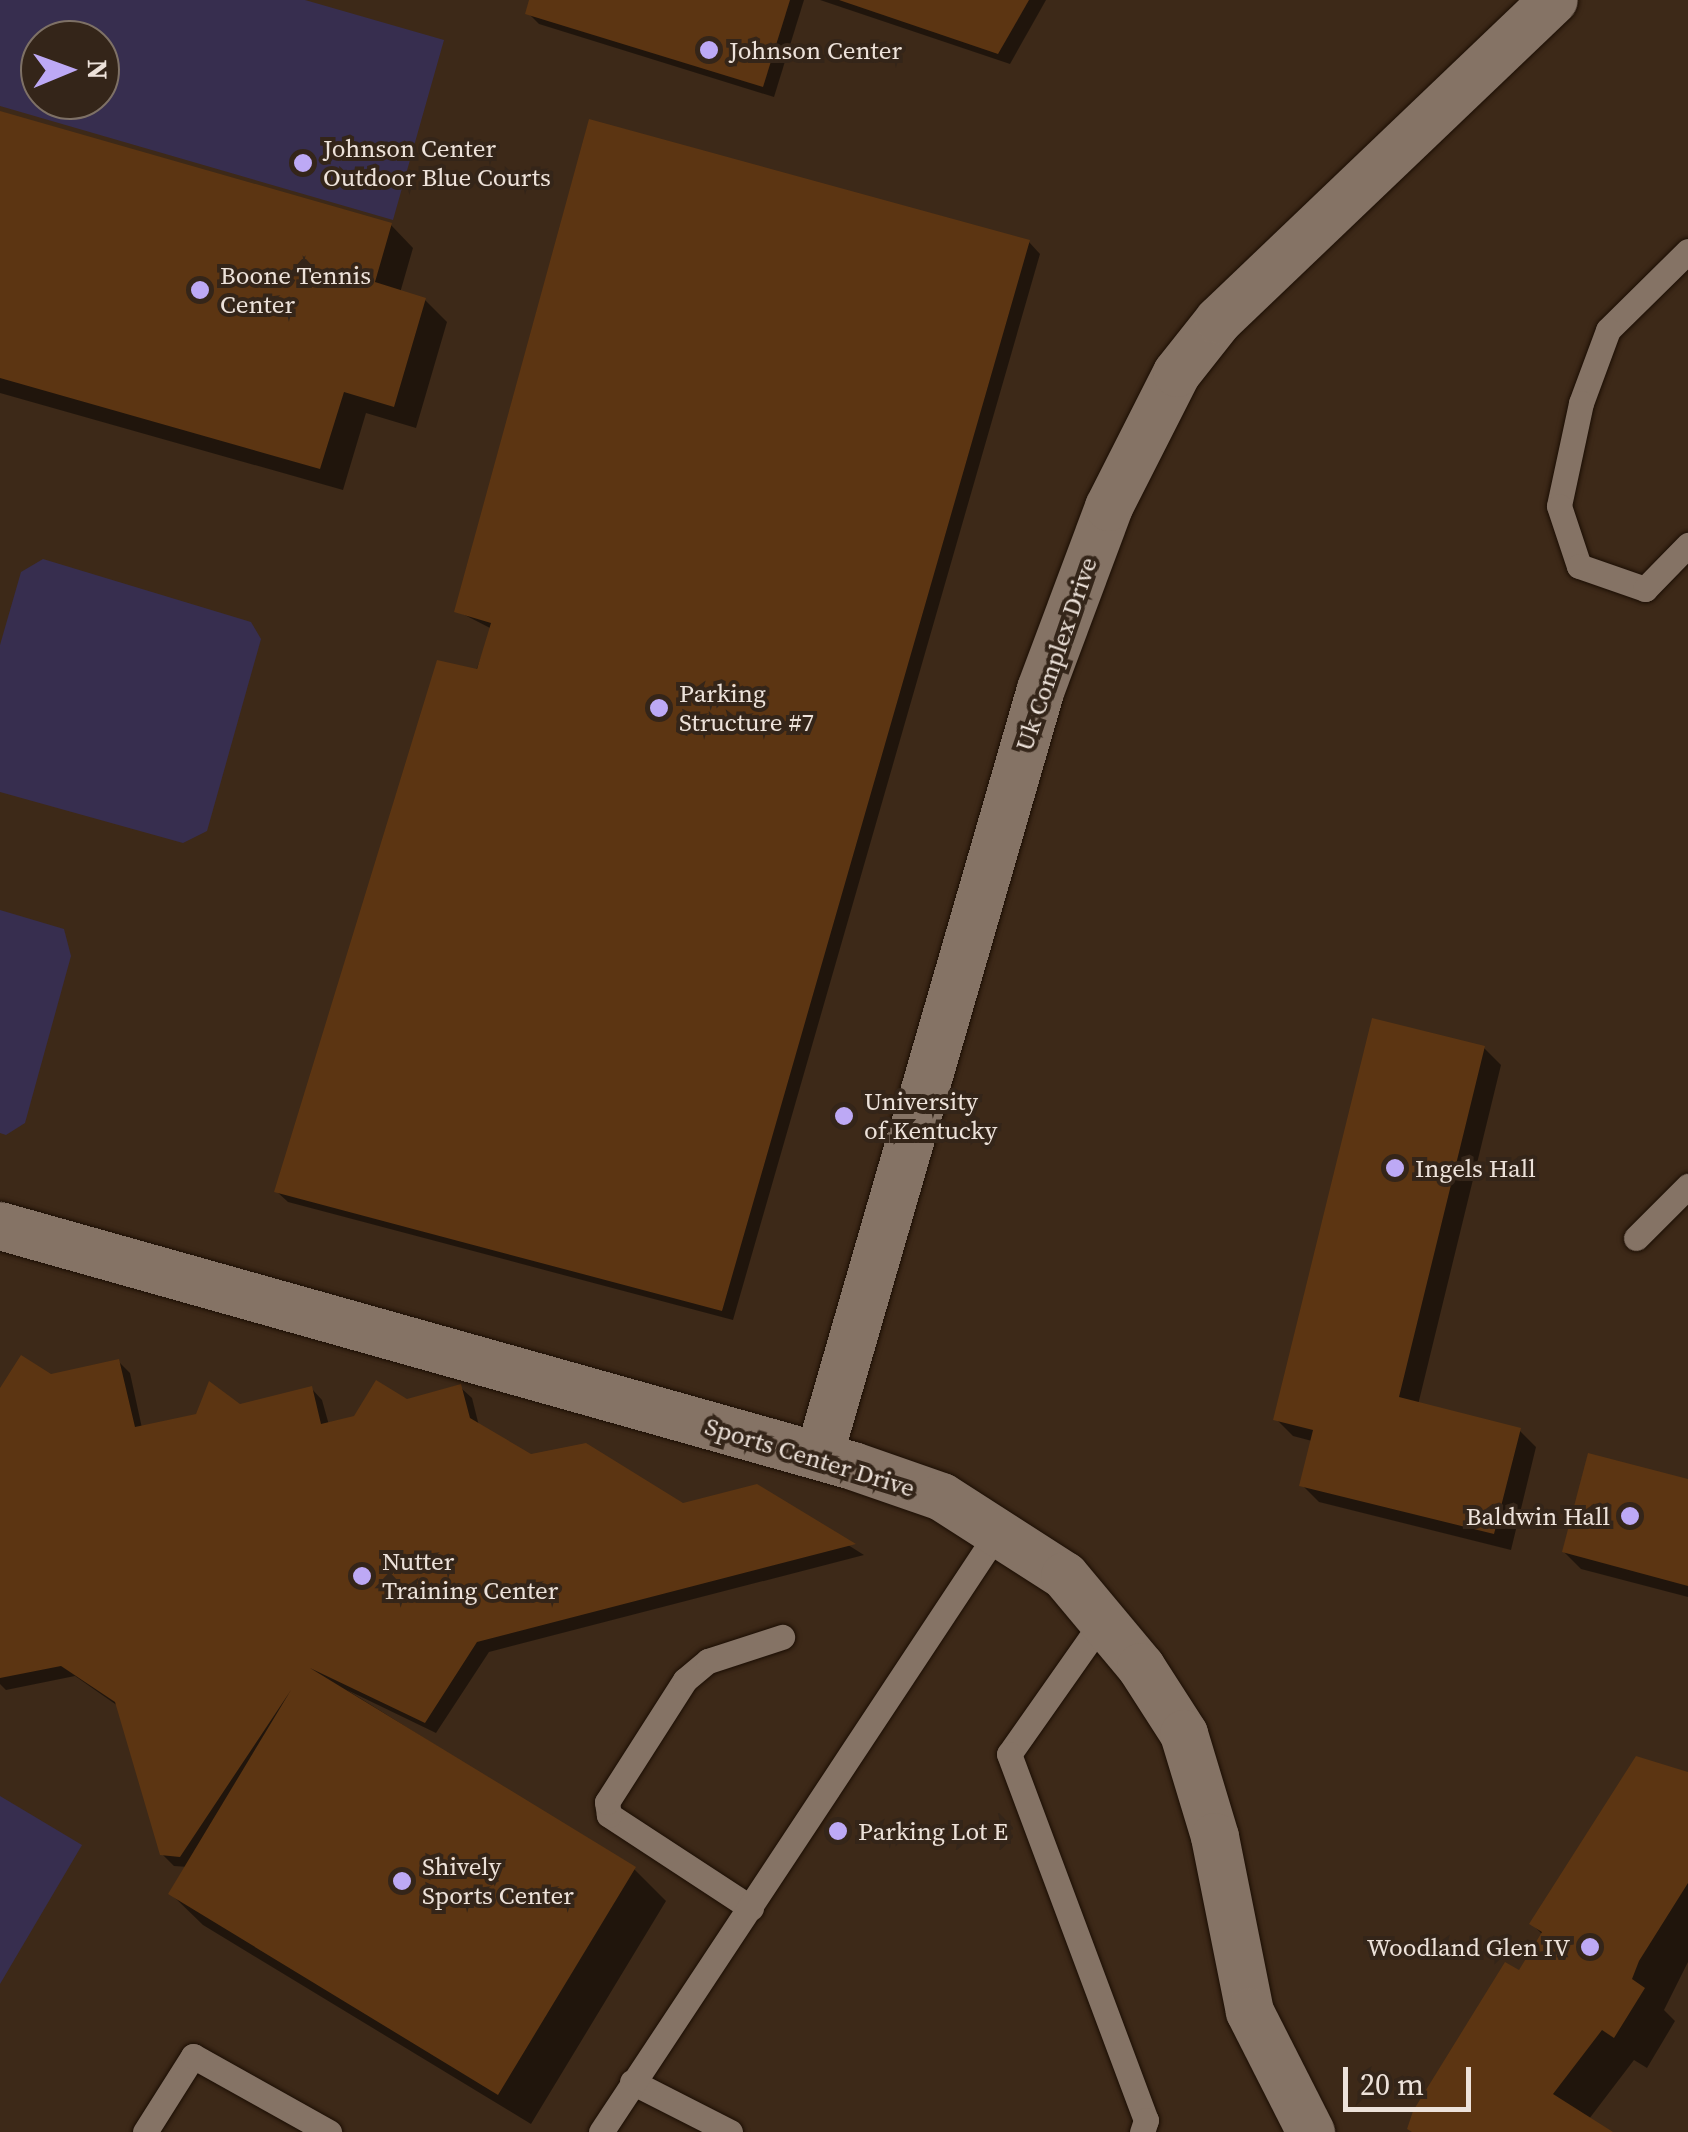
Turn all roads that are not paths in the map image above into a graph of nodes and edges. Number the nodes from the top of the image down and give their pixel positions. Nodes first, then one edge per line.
1 (1554, 0) edge
2 (1688, 251) edge
3 (1688, 545) edge
4 (1688, 1186) edge
5 (0, 1226) edge
6 (1636, 1238) dead end
7 (819, 1456) junction
8 (997, 1533) junction
9 (1104, 1620) junction
10 (782, 1638) dead end
11 (751, 1908) junction
12 (632, 2082) junction
13 (1307, 2130) edge
14 (145, 2132) edge
15 (329, 2132) edge
16 (600, 2132) edge
17 (730, 2132) edge
18 (1142, 2132) edge

1 - 7 street, Uk Complex Drive
2 - 3 lane
4 - 6 lane
5 - 7 street, Sports Center Drive
7 - 8 street, Sports Center Drive
8 - 9 street, Sports Center Drive
8 - 11 lane
9 - 13 street, Sports Center Drive
9 - 18 lane
10 - 11 lane
11 - 12 lane
12 - 16 lane
12 - 17 lane
14 - 15 lane

